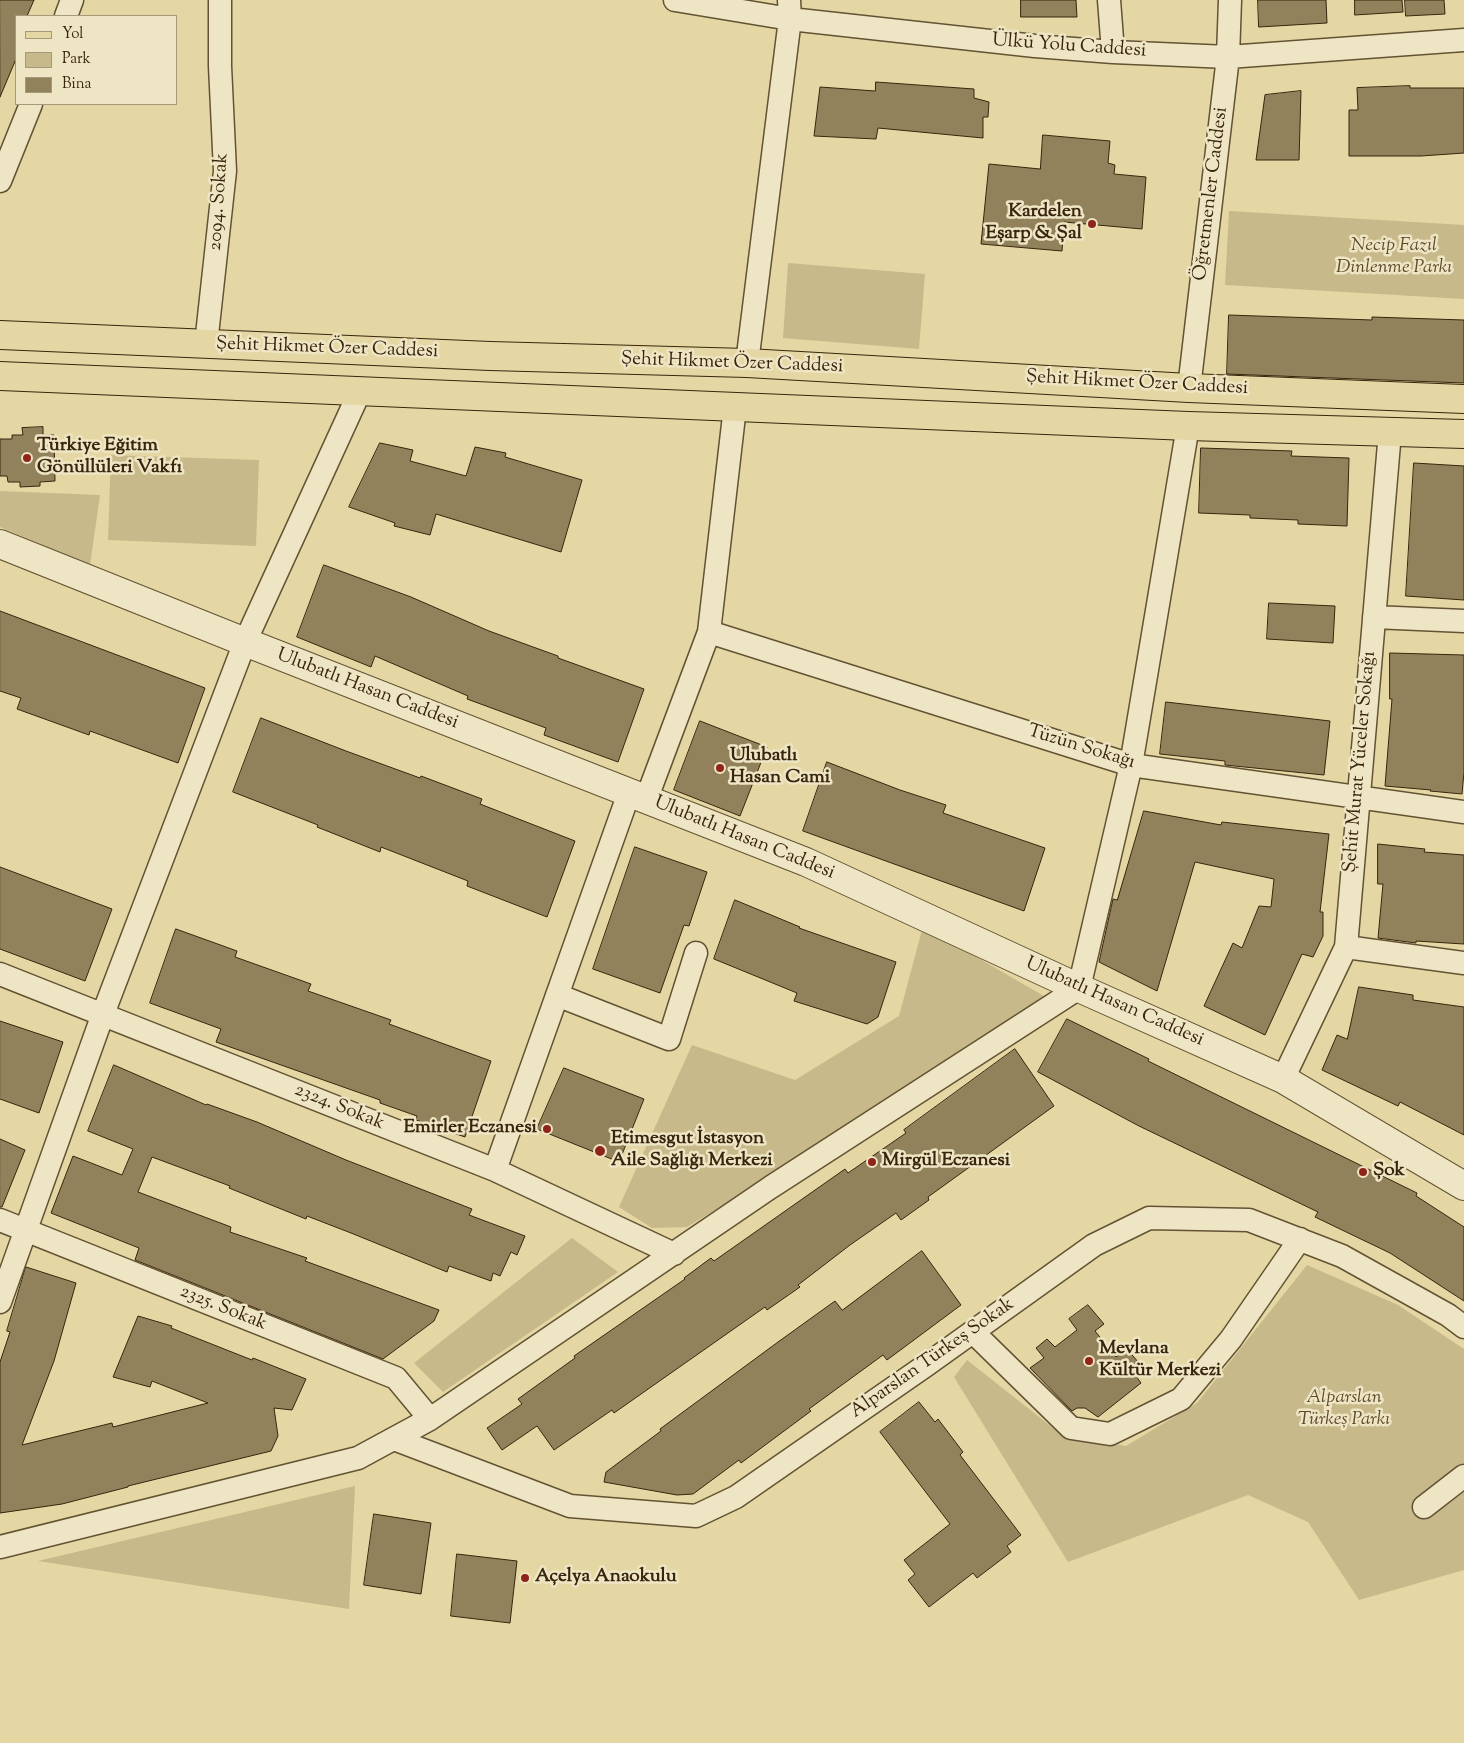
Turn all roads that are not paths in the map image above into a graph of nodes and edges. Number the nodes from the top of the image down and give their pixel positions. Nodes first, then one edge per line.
1 (72, 0) edge
2 (220, 0) edge
3 (675, 0) edge
4 (1109, 0) edge
5 (1230, 0) edge
6 (790, 10) edge
7 (66, 15) edge
8 (1464, 40) edge
9 (1113, 52) junction
10 (1228, 57) junction
11 (31, 105) edge
12 (0, 181) edge
13 (0, 335) edge
14 (206, 344) junction
15 (747, 363) junction
16 (0, 376) edge
17 (1189, 388) junction
18 (360, 391) junction
19 (1464, 399) edge
20 (735, 407) junction
21 (1188, 426) junction
22 (1390, 432) junction
23 (1464, 434) edge
24 (0, 544) edge
25 (1374, 617) junction
26 (1464, 620) edge
27 (709, 632) junction
28 (245, 642) junction
29 (1131, 765) junction
30 (637, 796) junction
31 (1358, 798) junction
32 (1464, 812) edge
33 (1346, 947) junction
34 (696, 953) dead end
35 (1464, 963) edge
36 (0, 974) edge
37 (1079, 988) junction
38 (557, 995) junction
39 (103, 1014) junction
40 (1283, 1079) junction
41 (495, 1170) junction
42 (1464, 1186) edge
43 (0, 1220) edge
44 (26, 1231) junction
45 (1300, 1240) junction
46 (674, 1254) junction
47 (0, 1302) edge
48 (1464, 1327) edge
49 (973, 1332) junction
50 (430, 1419) junction
51 (394, 1438) junction
52 (1464, 1476) edge
53 (1424, 1507) dead end
54 (0, 1547) edge

1 - 7 street
2 - 14 street, 2094. Sokak
3 - 6 street, Ülkü Yolu Caddesi
4 - 9 street
5 - 10 street, Öğretmenler Caddesi
6 - 9 street, Ülkü Yolu Caddesi
6 - 15 street
8 - 10 street, Ülkü Yolu Caddesi
9 - 10 street, Ülkü Yolu Caddesi
10 - 17 street, Öğretmenler Caddesi
11 - 12 street
13 - 14 main road, Şehit Hikmet Özer Caddesi
14 - 15 main road, Şehit Hikmet Özer Caddesi
15 - 17 main road, Şehit Hikmet Özer Caddesi
16 - 18 main road, Şehit Hikmet Özer Caddesi
17 - 19 main road, Şehit Hikmet Özer Caddesi
17 - 21 main road
18 - 20 main road, Şehit Hikmet Özer Caddesi
18 - 28 street
20 - 21 main road, Şehit Hikmet Özer Caddesi
20 - 27 street
21 - 22 main road, Şehit Hikmet Özer Caddesi
21 - 29 street
22 - 23 main road, Şehit Hikmet Özer Caddesi
22 - 25 street, Şehit Murat Yüceler Sokağı
24 - 28 street, Ulubatlı Hasan Caddesi
25 - 26 street
25 - 31 street, Şehit Murat Yüceler Sokağı
27 - 29 street, Tüzün Sokağı
27 - 30 street
28 - 30 street, Ulubatlı Hasan Caddesi
28 - 39 street
29 - 31 street, Tüzün Sokağı
29 - 37 street
30 - 37 street, Ulubatlı Hasan Caddesi
30 - 38 street
31 - 32 street, Tüzün Sokağı
31 - 33 street, Şehit Murat Yüceler Sokağı
33 - 35 street
33 - 40 street, Şehit Murat Yüceler Sokağı
34 - 38 street
36 - 39 street, 2324. Sokak
37 - 40 street, Ulubatlı Hasan Caddesi
37 - 46 street
38 - 41 street
39 - 41 street, 2324. Sokak
39 - 44 street
40 - 42 street, Ulubatlı Hasan Caddesi
41 - 46 street, 2324. Sokak
43 - 44 street, 2325. Sokak
44 - 47 street
44 - 50 street, 2325. Sokak
45 - 48 street, Alparslan Türkeş Sokak
45 - 49 street, Alparslan Türkeş Sokak
45 - 49 street
46 - 50 street
49 - 51 street, Alparslan Türkeş Sokak
50 - 51 street
51 - 54 street
52 - 53 street

